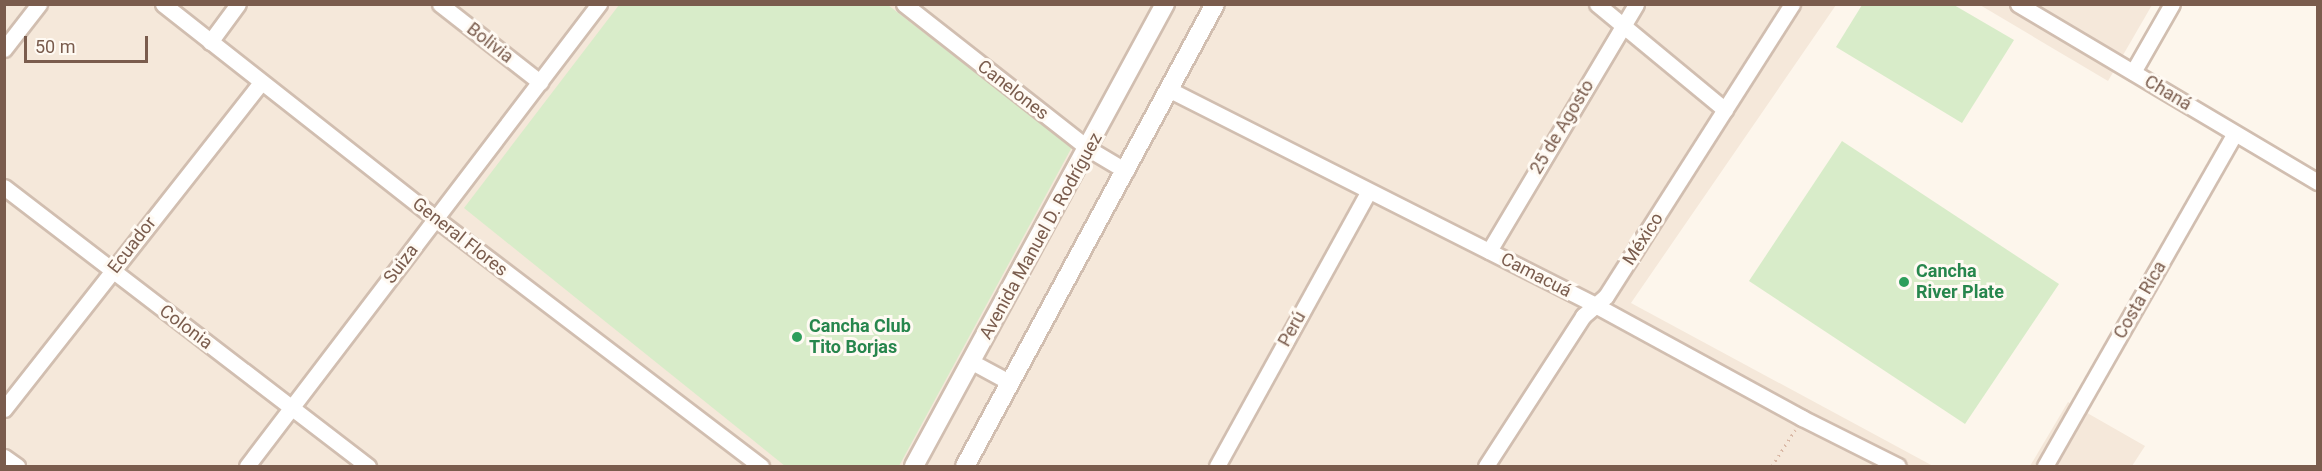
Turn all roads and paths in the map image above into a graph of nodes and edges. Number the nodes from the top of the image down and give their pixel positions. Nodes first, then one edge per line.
1 (39, 4) edge
2 (163, 4) edge
3 (238, 4) edge
4 (441, 4) edge
5 (599, 4) edge
6 (904, 4) edge
7 (1165, 4) edge
8 (1215, 4) edge
9 (1597, 4) edge
10 (1636, 4) edge
11 (1792, 4) edge
12 (2018, 4) edge
13 (2172, 4) edge
14 (1623, 26) junction
15 (210, 42) junction
16 (4, 49) edge
17 (2133, 72) junction
18 (261, 82) junction
19 (540, 82) junction
20 (1170, 90) junction
21 (1725, 110) junction
22 (2234, 134) junction
23 (1089, 149) junction
24 (1126, 171) junction
25 (2318, 182) edge
26 (4, 187) edge
27 (1368, 192) junction
28 (435, 218) junction
29 (1489, 251) junction
30 (112, 271) junction
31 (1596, 305) junction
32 (972, 362) junction
33 (1011, 383) junction
34 (292, 407) junction
35 (4, 409) edge
36 (1802, 418) junction
37 (4, 457) edge
38 (17, 466) edge
39 (247, 466) edge
40 (368, 466) edge
41 (761, 466) edge
42 (914, 466) edge
43 (965, 466) edge
44 (1217, 466) edge
45 (1486, 466) edge
46 (1772, 466) edge
47 (1898, 466) edge
48 (2045, 466) edge

1 - 16 street
2 - 15 street, General Flores
3 - 15 street
4 - 19 street, Bolivia
5 - 19 street, Suiza
6 - 23 street, Canelones
7 - 23 street, Avenida Manuel D. Rodríguez
8 - 20 street
9 - 14 street
10 - 14 street, 25 de Agosto
11 - 21 street, México
12 - 17 street, Chaná
13 - 17 street
14 - 21 street
14 - 29 street, 25 de Agosto
15 - 18 street, General Flores
17 - 22 street, Chaná
18 - 28 street, General Flores
18 - 30 street, Ecuador
19 - 28 street, Suiza
20 - 24 street
20 - 27 street, Camacuá
21 - 31 street, México
22 - 25 street, Chaná
22 - 48 street, Costa Rica
23 - 24 street, Canelones
23 - 32 street, Avenida Manuel D. Rodríguez
24 - 33 street
26 - 30 street, Colonia
27 - 29 street, Camacuá
27 - 44 street, Perú
28 - 34 street, Suiza
28 - 41 street, General Flores
29 - 31 street, Camacuá
30 - 34 street, Colonia
30 - 35 street, Ecuador
31 - 36 street, Camacuá
31 - 45 street, México
32 - 33 street
32 - 42 street, Avenida Manuel D. Rodríguez
33 - 43 street
34 - 39 street, Suiza
34 - 40 street, Colonia
36 - 46 path
36 - 47 street, Camacuá
37 - 38 street

